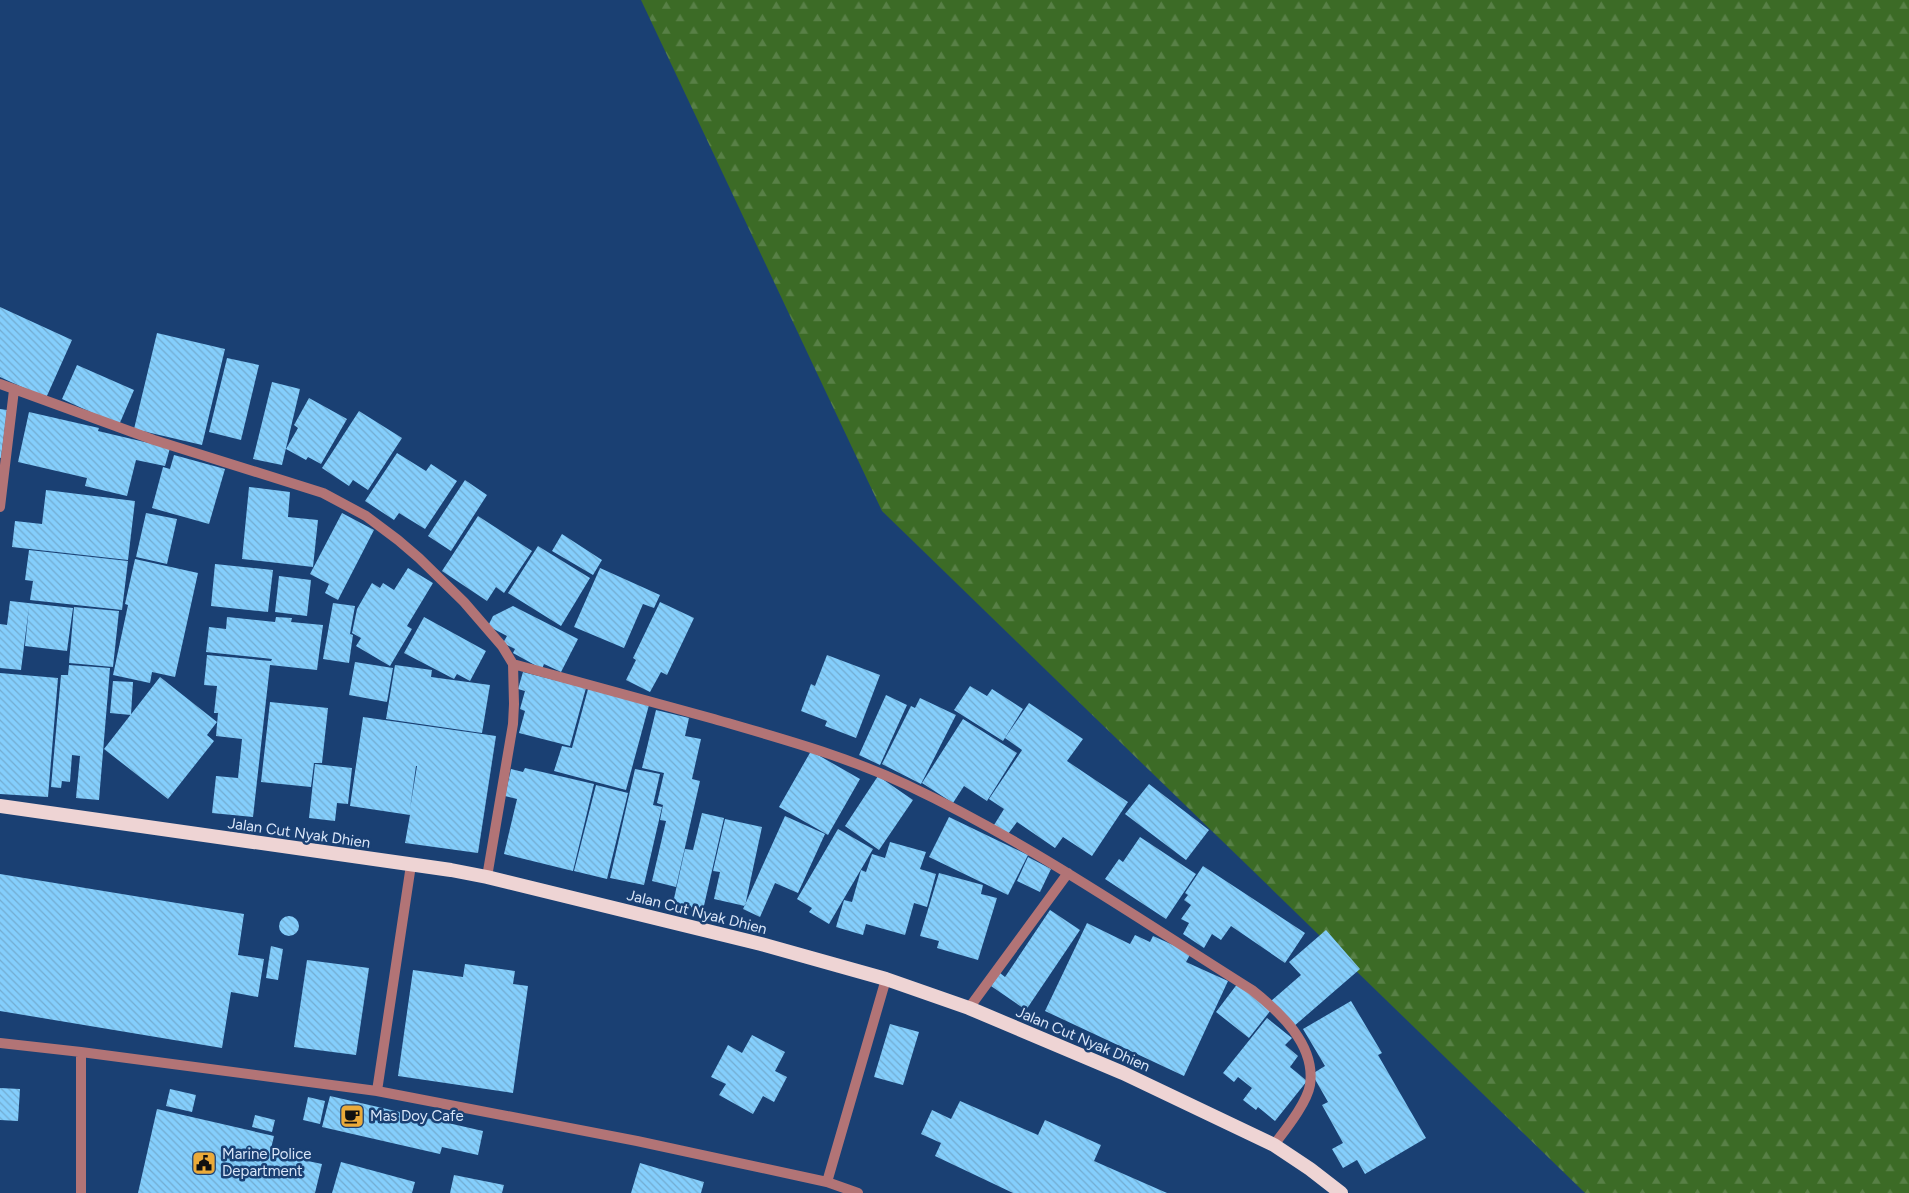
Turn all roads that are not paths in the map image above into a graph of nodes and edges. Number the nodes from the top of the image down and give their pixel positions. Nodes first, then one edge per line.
1 (0, 384) edge
2 (14, 390) junction
3 (0, 506) edge
4 (513, 664) junction
5 (0, 806) edge
6 (411, 866) junction
7 (1068, 874) junction
8 (487, 877) junction
9 (886, 980) junction
10 (969, 1008) junction
11 (0, 1044) edge
12 (81, 1052) junction
13 (377, 1091) junction
14 (1274, 1145) junction
15 (828, 1182) junction
16 (81, 1193) edge
17 (858, 1193) edge
18 (1341, 1193) edge

1 - 2 street
2 - 3 street
2 - 4 street
4 - 7 street
4 - 8 street
5 - 6 highway, Jalan Cut Nyak Dhien
6 - 8 highway, Jalan Cut Nyak Dhien
6 - 13 street
7 - 10 street
7 - 14 street
8 - 9 highway, Jalan Cut Nyak Dhien
9 - 10 highway, Jalan Cut Nyak Dhien
9 - 15 street
10 - 14 highway, Jalan Cut Nyak Dhien
11 - 12 street
12 - 13 street
12 - 16 street
13 - 15 street
14 - 18 highway, Jalan Cut Nyak Dhien
15 - 17 street

